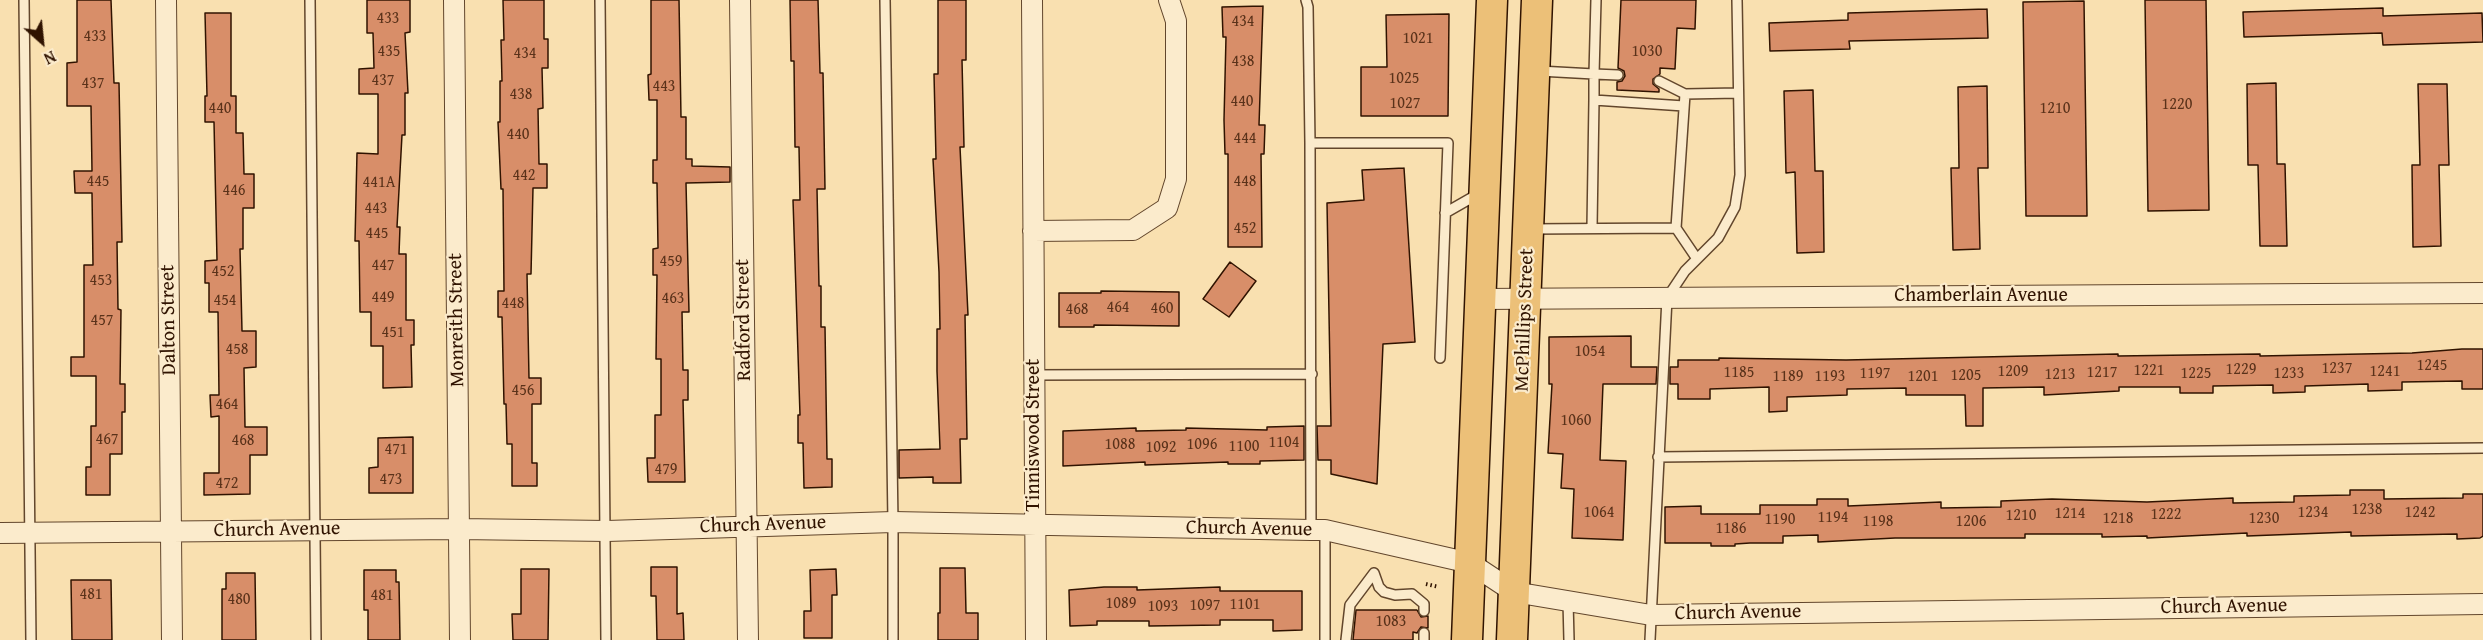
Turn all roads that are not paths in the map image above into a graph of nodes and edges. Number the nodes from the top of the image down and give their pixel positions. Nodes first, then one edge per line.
1 (24, 0) edge
2 (166, 0) edge
3 (310, 0) edge
4 (454, 0) edge
5 (600, 0) edge
6 (740, 0) edge
7 (885, 0) edge
8 (1032, 0) edge
9 (1169, 0) edge
10 (1306, 0) edge
11 (1492, 0) edge
12 (1537, 0) edge
13 (1596, 0) edge
14 (1737, 0) edge
15 (1535, 70) junction
16 (1594, 74) junction
17 (1618, 75) dead end
18 (1659, 81) dead end
19 (1738, 93) junction
20 (1684, 94) junction
21 (1594, 100) junction
22 (1684, 106) junction
23 (1310, 143) junction
24 (1484, 190) junction
25 (1445, 213) junction
26 (1592, 227) junction
27 (1676, 228) junction
28 (1528, 229) junction
29 (1033, 231) junction
30 (1697, 259) junction
31 (2483, 292) edge
32 (1667, 297) junction
33 (1525, 298) junction
34 (1480, 299) junction
35 (1440, 358) dead end
36 (1312, 374) junction
37 (1034, 375) junction
38 (2483, 448) edge
39 (1658, 457) junction
40 (893, 522) junction
41 (747, 525) junction
42 (1035, 525) junction
43 (459, 529) junction
44 (316, 530) junction
45 (1318, 530) junction
46 (607, 531) junction
47 (30, 532) junction
48 (171, 532) junction
49 (0, 533) edge
50 (1470, 563) junction
51 (1514, 592) junction
52 (1568, 601) junction
53 (2483, 604) edge
54 (1424, 610) dead end
55 (1651, 615) junction
56 (31, 640) edge
57 (172, 640) edge
58 (316, 640) edge
59 (460, 640) edge
60 (606, 640) edge
61 (748, 640) edge
62 (892, 640) edge
63 (1036, 640) edge
64 (1325, 640) edge
65 (1346, 640) edge
66 (1467, 640) edge
67 (1512, 640) edge
68 (1569, 640) edge
69 (1650, 640) edge

1 - 47 lane
2 - 48 street, Dalton Street
3 - 44 lane
4 - 43 street, Monreith Street
5 - 46 lane
6 - 41 street, Radford Street
7 - 40 lane
8 - 29 street, Tinniswood Street
9 - 29 street
10 - 23 lane
11 - 24 main road
12 - 15 main road, McPhillips Street
13 - 16 lane
14 - 19 lane
15 - 16 lane
15 - 28 main road, McPhillips Street
16 - 17 lane
16 - 21 lane
18 - 20 lane
19 - 20 lane
19 - 30 lane
20 - 22 lane
21 - 22 lane
21 - 26 lane
22 - 27 lane
23 - 25 lane
23 - 36 lane
24 - 25 lane
24 - 34 main road
25 - 35 lane
26 - 27 lane
26 - 28 lane
27 - 30 lane
28 - 33 main road, McPhillips Street
29 - 37 street, Tinniswood Street
30 - 32 lane
31 - 32 street, Chamberlain Avenue
32 - 33 street, Chamberlain Avenue
32 - 39 lane
33 - 34 street, Chamberlain Avenue
33 - 51 main road, McPhillips Street
34 - 50 main road
36 - 37 lane
36 - 45 lane
37 - 42 street, Tinniswood Street
38 - 39 lane
39 - 55 lane
40 - 41 street, Church Avenue
40 - 42 street, Church Avenue
40 - 62 lane
41 - 46 street, Church Avenue
41 - 61 street, Radford Street
42 - 45 street, Church Avenue
42 - 63 street, Tinniswood Street
43 - 44 street, Church Avenue
43 - 46 street, Church Avenue
43 - 59 street, Monreith Street
44 - 48 street, Church Avenue
44 - 58 lane
45 - 50 street, Church Avenue
45 - 64 lane
46 - 60 lane
47 - 48 street, Church Avenue
47 - 49 street, Church Avenue
47 - 56 lane
48 - 57 street, Dalton Street
50 - 51 street, Church Avenue
50 - 66 main road
51 - 52 street, Church Avenue
51 - 67 main road, McPhillips Street
52 - 55 street, Church Avenue
52 - 68 lane
53 - 55 street, Church Avenue
54 - 65 lane
55 - 69 lane

